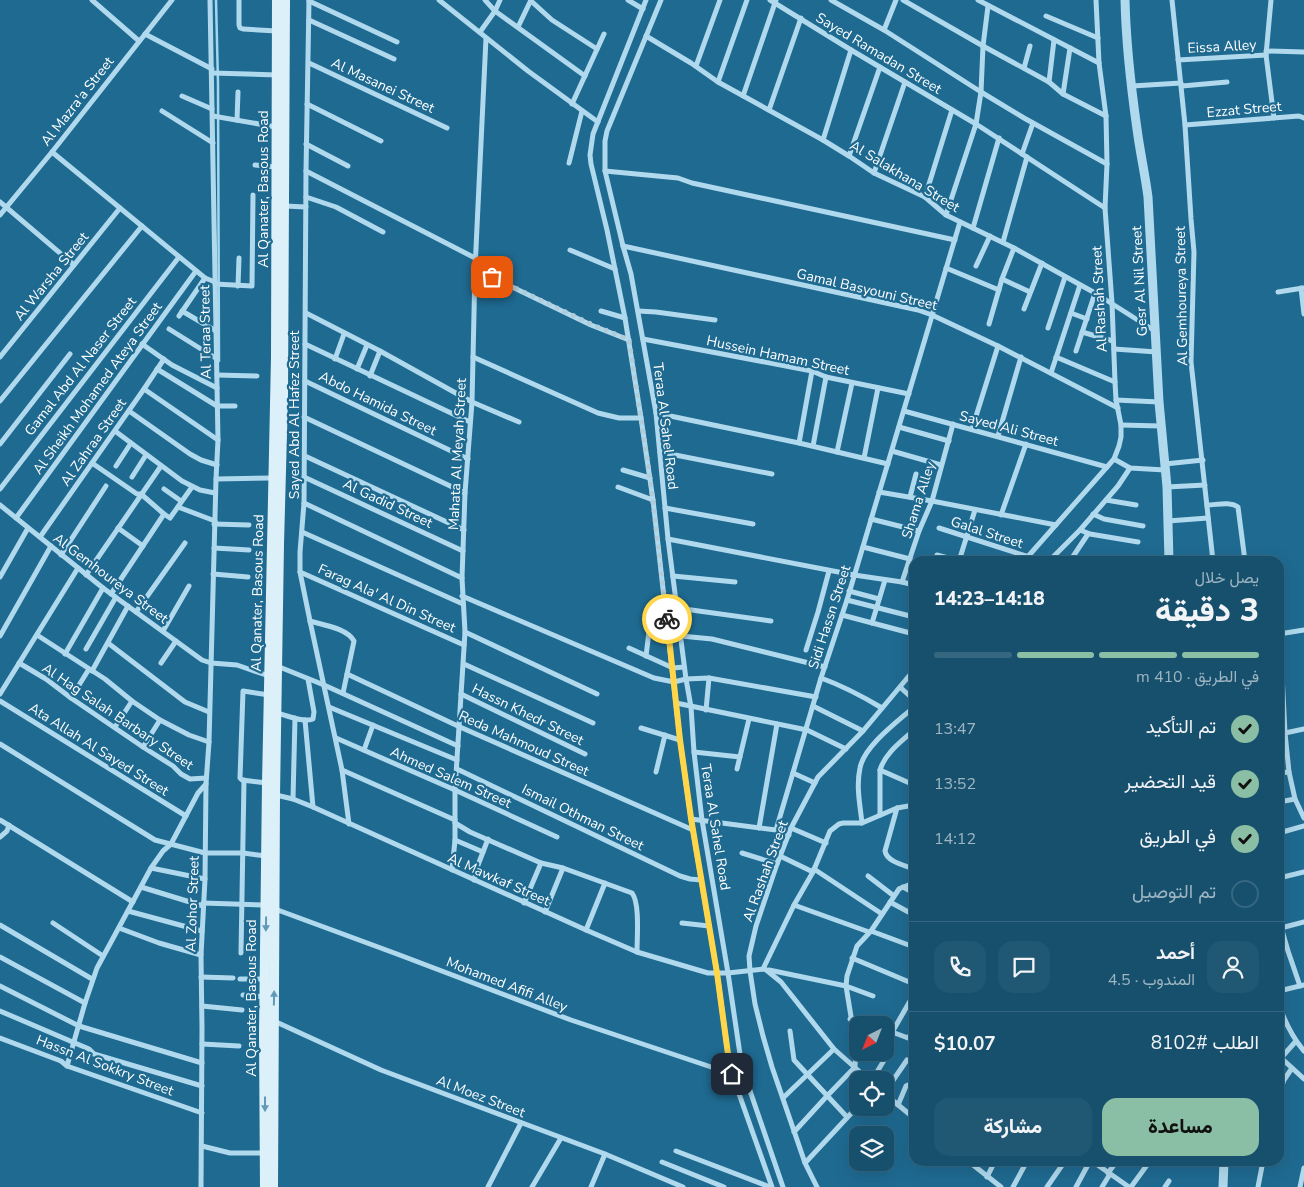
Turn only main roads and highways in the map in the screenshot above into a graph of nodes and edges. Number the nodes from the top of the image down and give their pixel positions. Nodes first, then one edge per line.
1 (277, 0) edge
2 (285, 0) edge
3 (270, 907) junction
4 (265, 1187) edge
5 (273, 1187) edge

1 - 3 main road, Al Qanater, Basous Road
2 - 3 main road, Al Qanater, Basous Road
3 -> 4 main road, Al Qanater, Basous Road
5 -> 3 main road, Al Qanater, Basous Road

